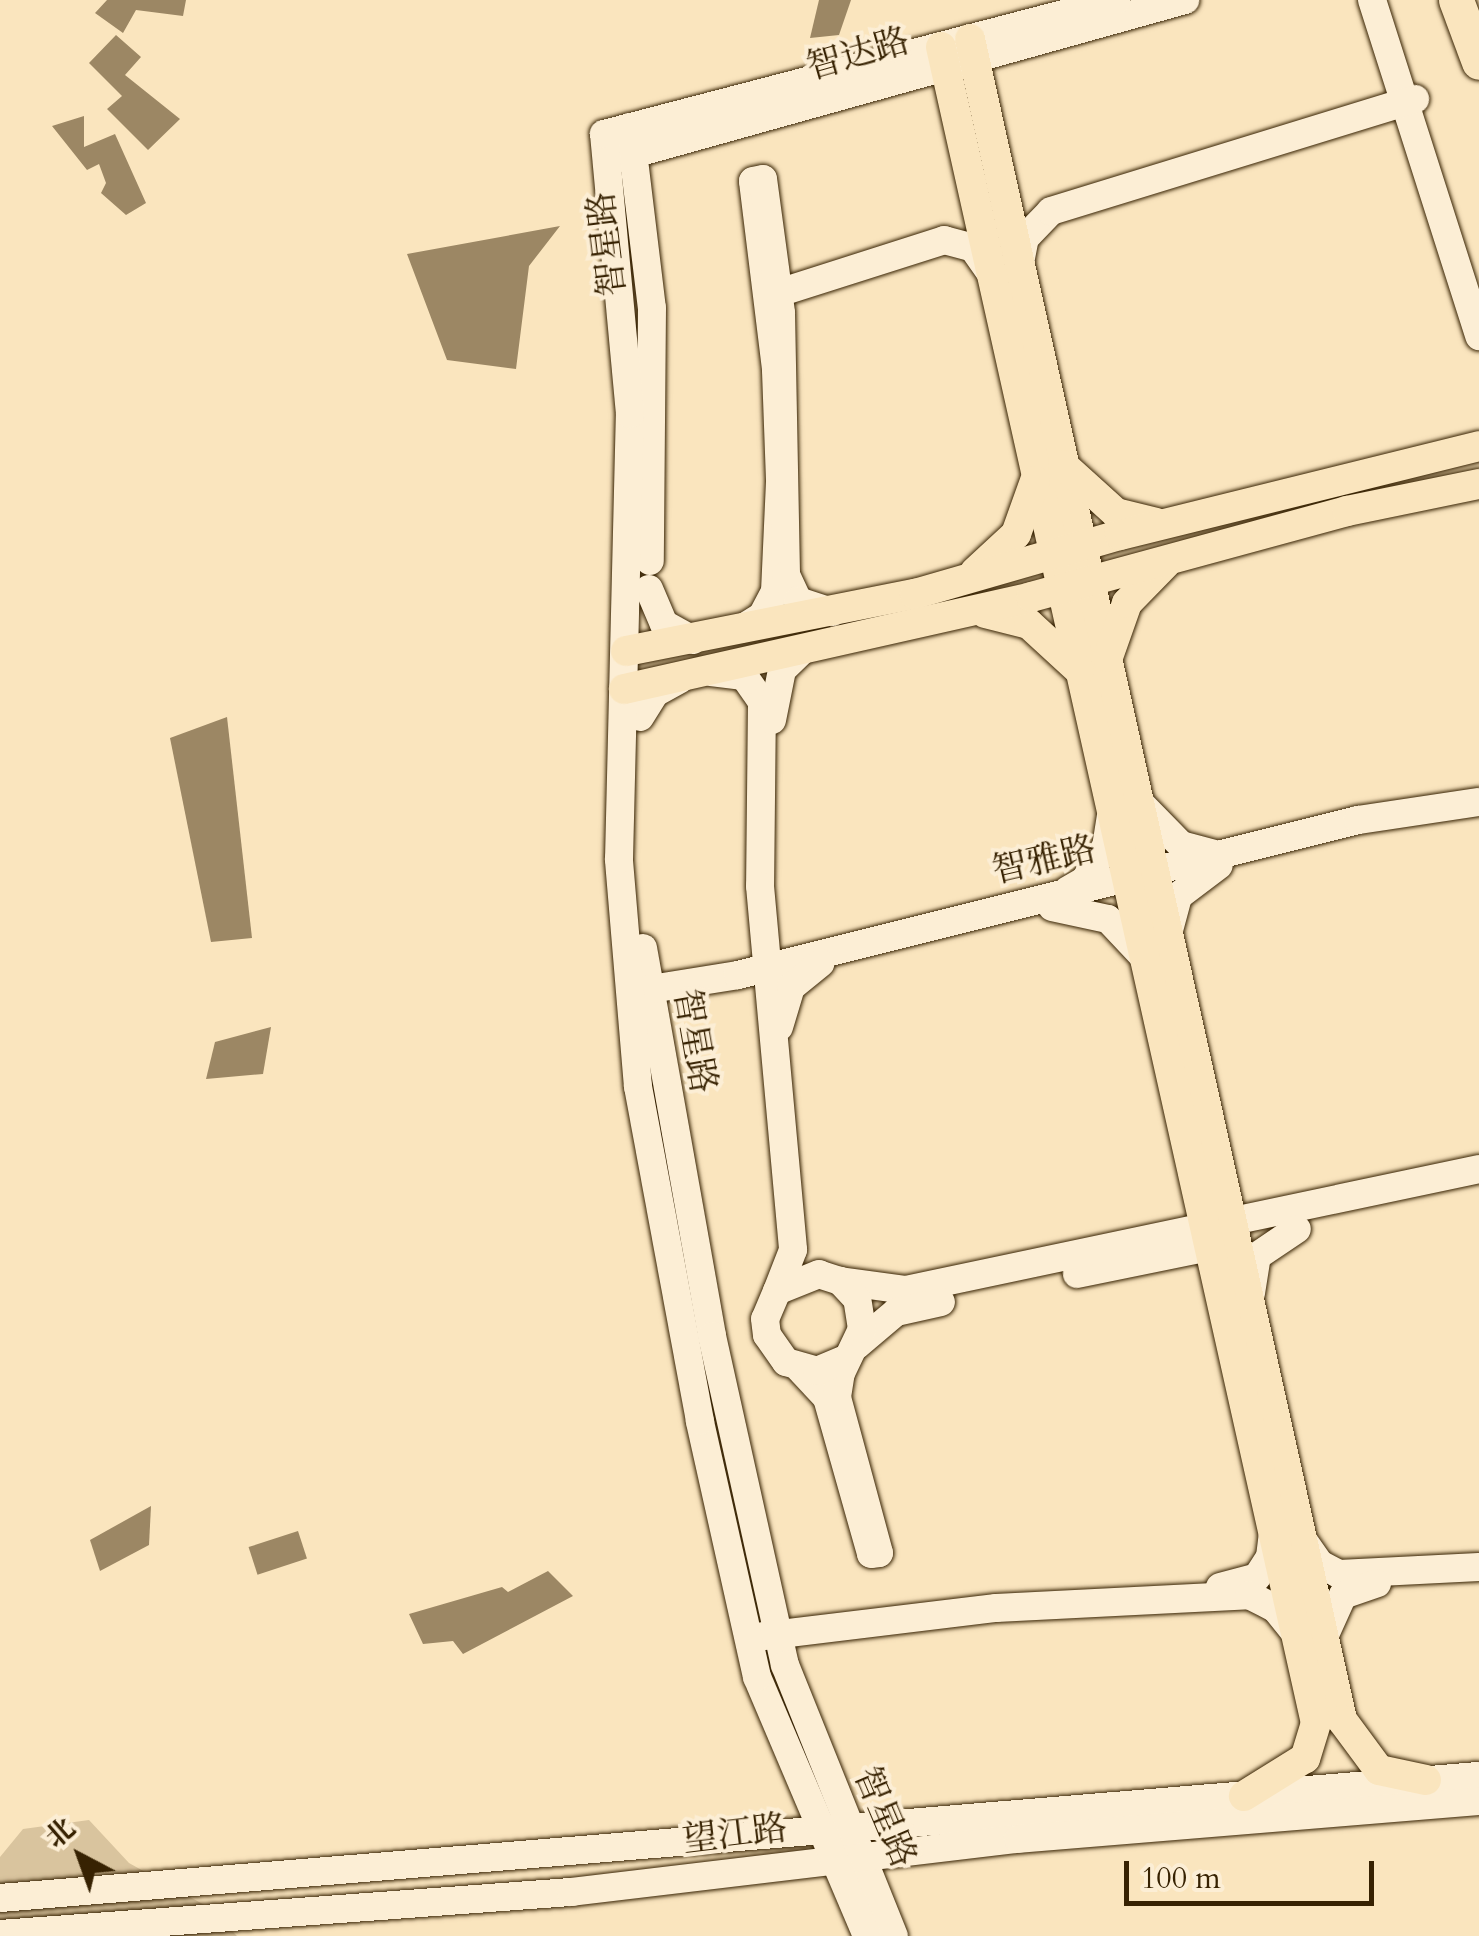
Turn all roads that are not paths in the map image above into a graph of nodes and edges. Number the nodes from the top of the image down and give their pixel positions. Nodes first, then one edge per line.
1 (1117, 0) edge
2 (1185, 0) edge
3 (1372, 0) edge
4 (1383, 0) edge
5 (1456, 0) edge
6 (1388, 46) junction
7 (1014, 47) junction
8 (958, 53) junction
9 (1479, 62) edge
10 (873, 89) junction
11 (1409, 96) junction
12 (1364, 110) junction
13 (971, 114) junction
14 (694, 139) junction
15 (619, 144) junction
16 (1420, 144) junction
17 (985, 179) junction
18 (641, 214) junction
19 (1006, 273) junction
20 (783, 290) junction
21 (1479, 302) edge
22 (1479, 336) edge
23 (1479, 428) edge
24 (1479, 446) edge
25 (1441, 456) junction
26 (1049, 468) junction
27 (1471, 487) edge
28 (1169, 523) junction
29 (1068, 551) junction
30 (1178, 556) junction
31 (956, 583) junction
32 (1076, 584) junction
33 (648, 589) junction
34 (832, 612) junction
35 (962, 614) junction
36 (737, 631) junction
37 (693, 640) junction
38 (635, 650) junction
39 (802, 650) junction
40 (1095, 670) junction
41 (710, 672) junction
42 (680, 679) junction
43 (633, 688) junction
44 (640, 717) junction
45 (1479, 802) edge
46 (1124, 804) junction
47 (1479, 811) edge
48 (1227, 858) junction
49 (1140, 880) junction
50 (1053, 902) junction
51 (767, 920) junction
52 (642, 926) junction
53 (1156, 953) junction
54 (820, 959) junction
55 (770, 972) junction
56 (712, 983) junction
57 (637, 996) junction
58 (774, 1028) junction
59 (1206, 1165) junction
60 (1479, 1169) edge
61 (1479, 1188) edge
62 (1294, 1220) junction
63 (1222, 1235) junction
64 (1152, 1249) junction
65 (837, 1280) junction
66 (777, 1290) junction
67 (1237, 1298) junction
68 (852, 1352) junction
69 (800, 1369) junction
70 (1274, 1532) junction
71 (1304, 1540) junction
72 (1479, 1568) edge
73 (1479, 1576) edge
74 (777, 1629) junction
75 (746, 1634) junction
76 (1310, 1636) junction
77 (1479, 1776) edge
78 (1426, 1780) junction
79 (1244, 1796) junction
80 (1479, 1801) edge
81 (833, 1827) junction
82 (847, 1858) junction
83 (0, 1898) edge
84 (0, 1934) edge
85 (868, 1936) edge
86 (894, 1936) edge

1 - 8 main road, 智达路
2 - 7 main road, 智达路
3 - 6 main road
4 - 11 main road
5 - 9 highway
6 - 11 main road
6 - 12 main road
7 - 8 main road, 智达路
7 - 13 main road
8 - 10 main road, 智达路
8 - 13 main road
8 - 15 main road, 智达路
10 - 13 main road
10 - 14 main road, 智达路
11 - 12 main road
11 - 16 main road
11 - 21 main road
12 - 16 main road
12 - 17 main road
12 - 19 main road
13 - 17 main road
14 - 15 main road, 智达路
14 - 18 main road
15 - 18 main road, 智星路
15 - 38 main road, 智星路
16 - 22 main road
17 - 19 main road
17 - 20 main road
18 - 33 main road, 智星路
19 - 20 main road
19 - 26 main road
20 - 20 main road
20 - 34 main road
20 - 36 main road
23 - 25 main road
24 - 25 main road
25 - 28 main road
26 - 28 main road
26 - 29 main road
26 - 31 main road
27 - 30 main road
28 - 29 main road
29 - 31 main road
29 - 32 main road
30 - 32 main road
30 - 40 main road
31 - 34 main road
32 - 35 main road
32 - 40 main road
33 - 37 main road
33 - 38 main road, 智星路
34 - 36 main road
35 - 39 main road
35 - 40 main road
36 - 37 main road
37 - 38 main road
38 - 43 main road, 智星路
39 - 41 main road
39 - 51 main road
40 - 46 main road
41 - 42 main road
41 - 51 main road
42 - 43 main road
42 - 44 main road
43 - 44 main road, 智星路
43 - 57 main road, 智星路
44 - 52 main road, 智星路
45 - 48 main road, 智雅路
46 - 48 main road
46 - 49 main road
46 - 50 main road
47 - 48 main road, 智雅路
48 - 49 main road, 智雅路
48 - 53 main road
49 - 50 main road, 智雅路
49 - 53 main road
50 - 53 main road
50 - 54 main road, 智雅路
51 - 54 main road
51 - 55 main road
51 - 56 main road
52 - 56 main road
52 - 57 main road, 智星路
53 - 59 main road
54 - 55 main road, 智雅路
54 - 58 main road
55 - 56 main road, 智雅路
55 - 58 main road
56 - 57 main road, 智雅路
56 - 58 main road
57 - 74 main road, 智星路
57 - 75 main road, 智星路
58 - 65 main road
58 - 66 main road
59 - 62 main road
59 - 63 main road
59 - 64 main road
60 - 62 main road
61 - 62 main road
62 - 63 main road
62 - 67 main road
63 - 64 main road
63 - 67 main road
64 - 65 main road
64 - 67 main road
64 - 68 main road
65 - 66 main road
65 - 68 main road
66 - 69 main road
67 - 70 main road
67 - 71 main road
68 - 69 main road
68 - 69 main road
70 - 74 main road
70 - 76 main road
71 - 72 main road
71 - 76 main road
73 - 76 main road
74 - 75 main road
74 - 76 main road
74 - 81 main road, 智星路
75 - 81 main road, 智星路
76 - 78 main road
76 - 79 main road
77 - 78 main road, 望江路
78 - 79 main road, 望江路
79 - 81 main road, 望江路
80 - 82 main road, 望江路
81 - 82 main road, 智星路
81 - 83 main road, 望江路
82 - 84 main road, 望江路
82 - 85 main road, 智星路
82 - 86 main road, 智星路

